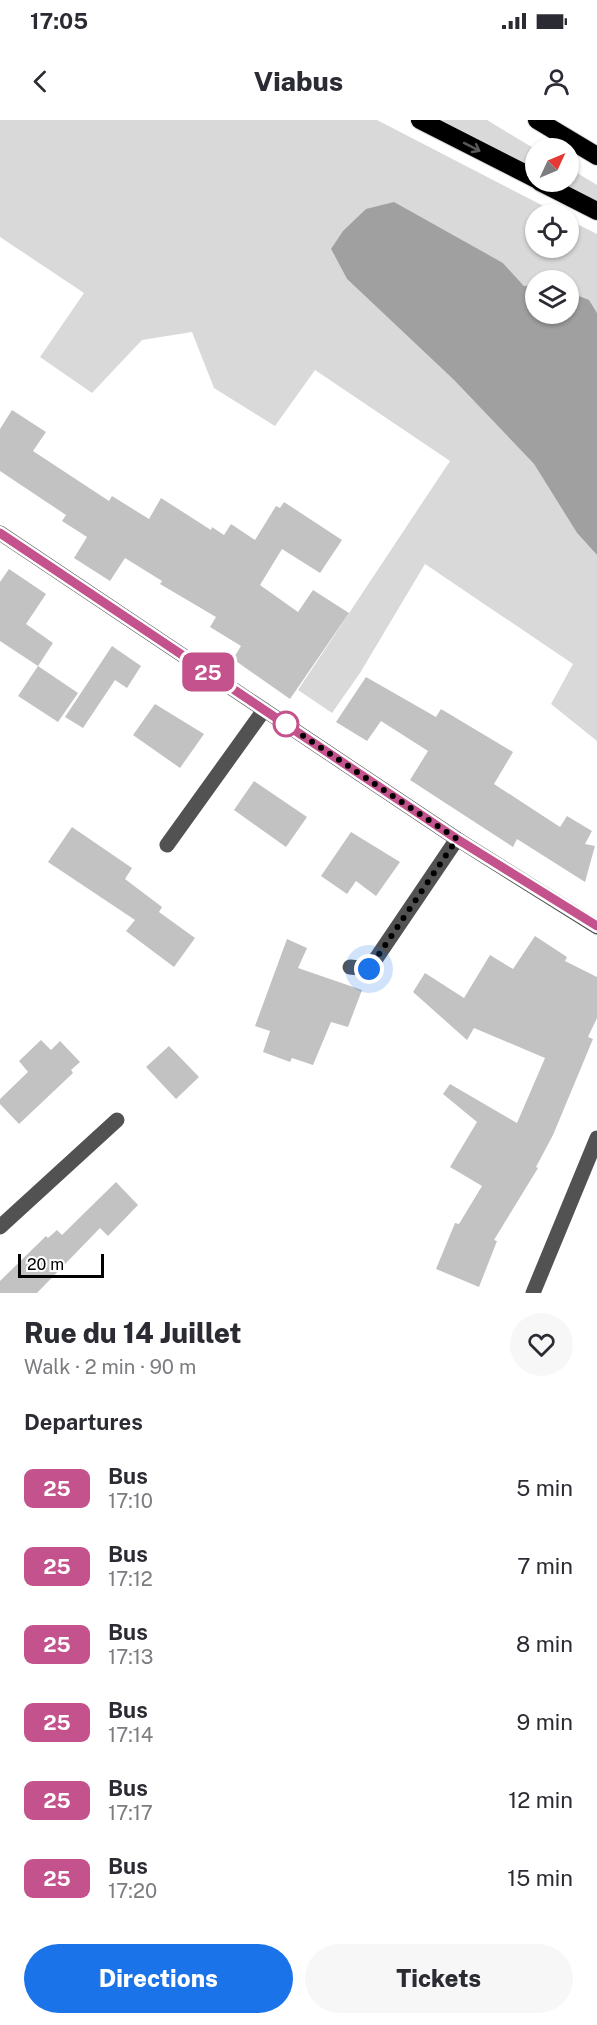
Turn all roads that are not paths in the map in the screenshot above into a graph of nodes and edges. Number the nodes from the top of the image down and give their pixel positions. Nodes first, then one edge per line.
1 (420, 120) edge
2 (537, 120) edge
3 (597, 156) edge
4 (525, 173) edge
5 (560, 192) edge
6 (597, 211) edge
7 (0, 532) edge
8 (264, 710) junction
9 (457, 839) junction
10 (167, 845) dead end
11 (597, 927) edge
12 (350, 967) dead end
13 (117, 1120) dead end
14 (597, 1138) edge
15 (0, 1227) edge
16 (534, 1293) edge

1 -> 4 highway
2 - 3 highway
5 - 6 highway
7 - 8 street
8 - 9 street
8 - 10 street
9 - 11 street
9 - 12 street
13 - 15 street
14 - 16 street

